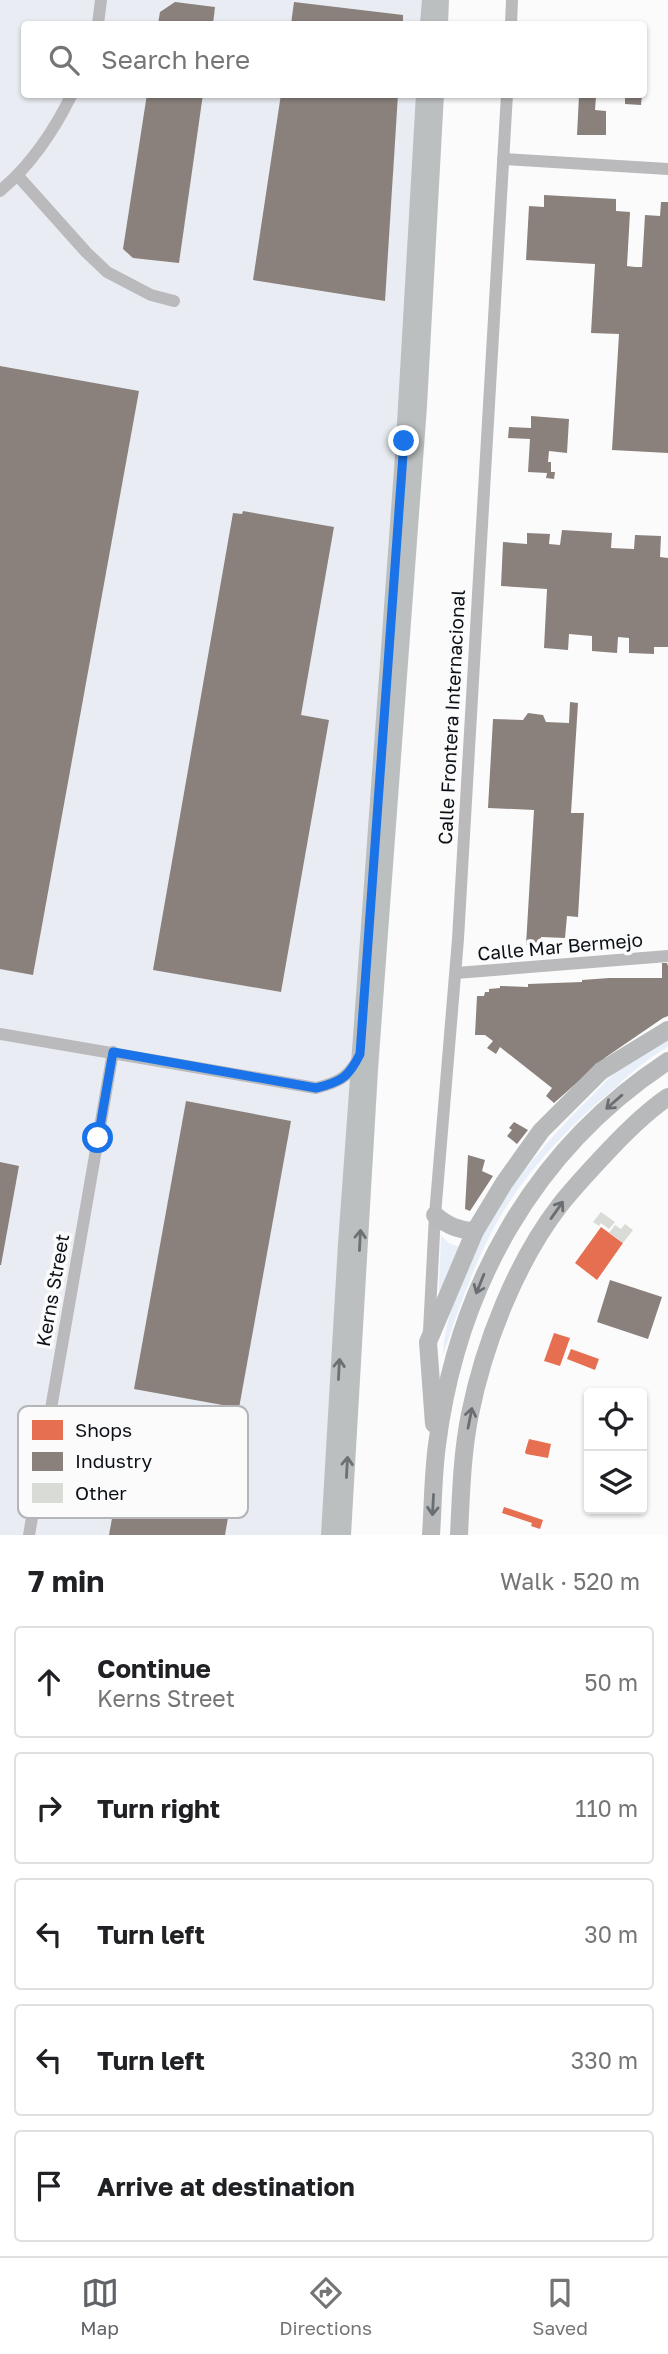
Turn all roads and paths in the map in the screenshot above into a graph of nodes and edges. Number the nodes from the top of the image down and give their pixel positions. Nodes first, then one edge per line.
1 (101, 0) edge
2 (430, 0) edge
3 (441, 0) edge
4 (512, 0) edge
5 (98, 21) edge
6 (428, 21) edge
7 (440, 21) edge
8 (511, 21) edge
9 (70, 98) edge
10 (424, 98) edge
11 (436, 98) edge
12 (507, 98) edge
13 (503, 159) junction
14 (668, 169) edge
15 (18, 176) junction
16 (0, 191) edge
17 (174, 301) dead end
18 (668, 956) edge
19 (456, 973) junction
20 (375, 1021) junction
21 (668, 1030) edge
22 (0, 1034) edge
23 (113, 1052) junction
24 (360, 1054) junction
25 (668, 1061) edge
26 (668, 1097) edge
27 (435, 1215) junction
28 (475, 1231) junction
29 (429, 1342) junction
30 (51, 1406) edge
31 (437, 1446) junction
32 (330, 1535) edge
33 (343, 1535) edge
34 (432, 1535) edge
35 (459, 1535) edge

1 - 5 street
2 - 6 main road
3 - 7 main road
4 - 8 street
9 - 15 street
10 - 24 main road
11 - 20 main road
12 - 13 street, Calle Frontera Internacional
13 - 14 street
13 - 19 street, Calle Frontera Internacional
15 - 16 street
15 - 17 street
18 - 19 street, Calle Mar Bermejo
19 - 27 street, Calle Frontera Internacional
20 - 24 street
33 -> 20 main road
21 - 28 highway
22 - 23 street
23 - 24 street
23 - 30 street, Kerns Street
32 -> 24 main road
25 -> 31 highway
35 -> 26 highway
27 - 28 highway
27 - 29 street, Calle Frontera Internacional
28 - 29 highway
29 - 31 highway
31 -> 34 highway

